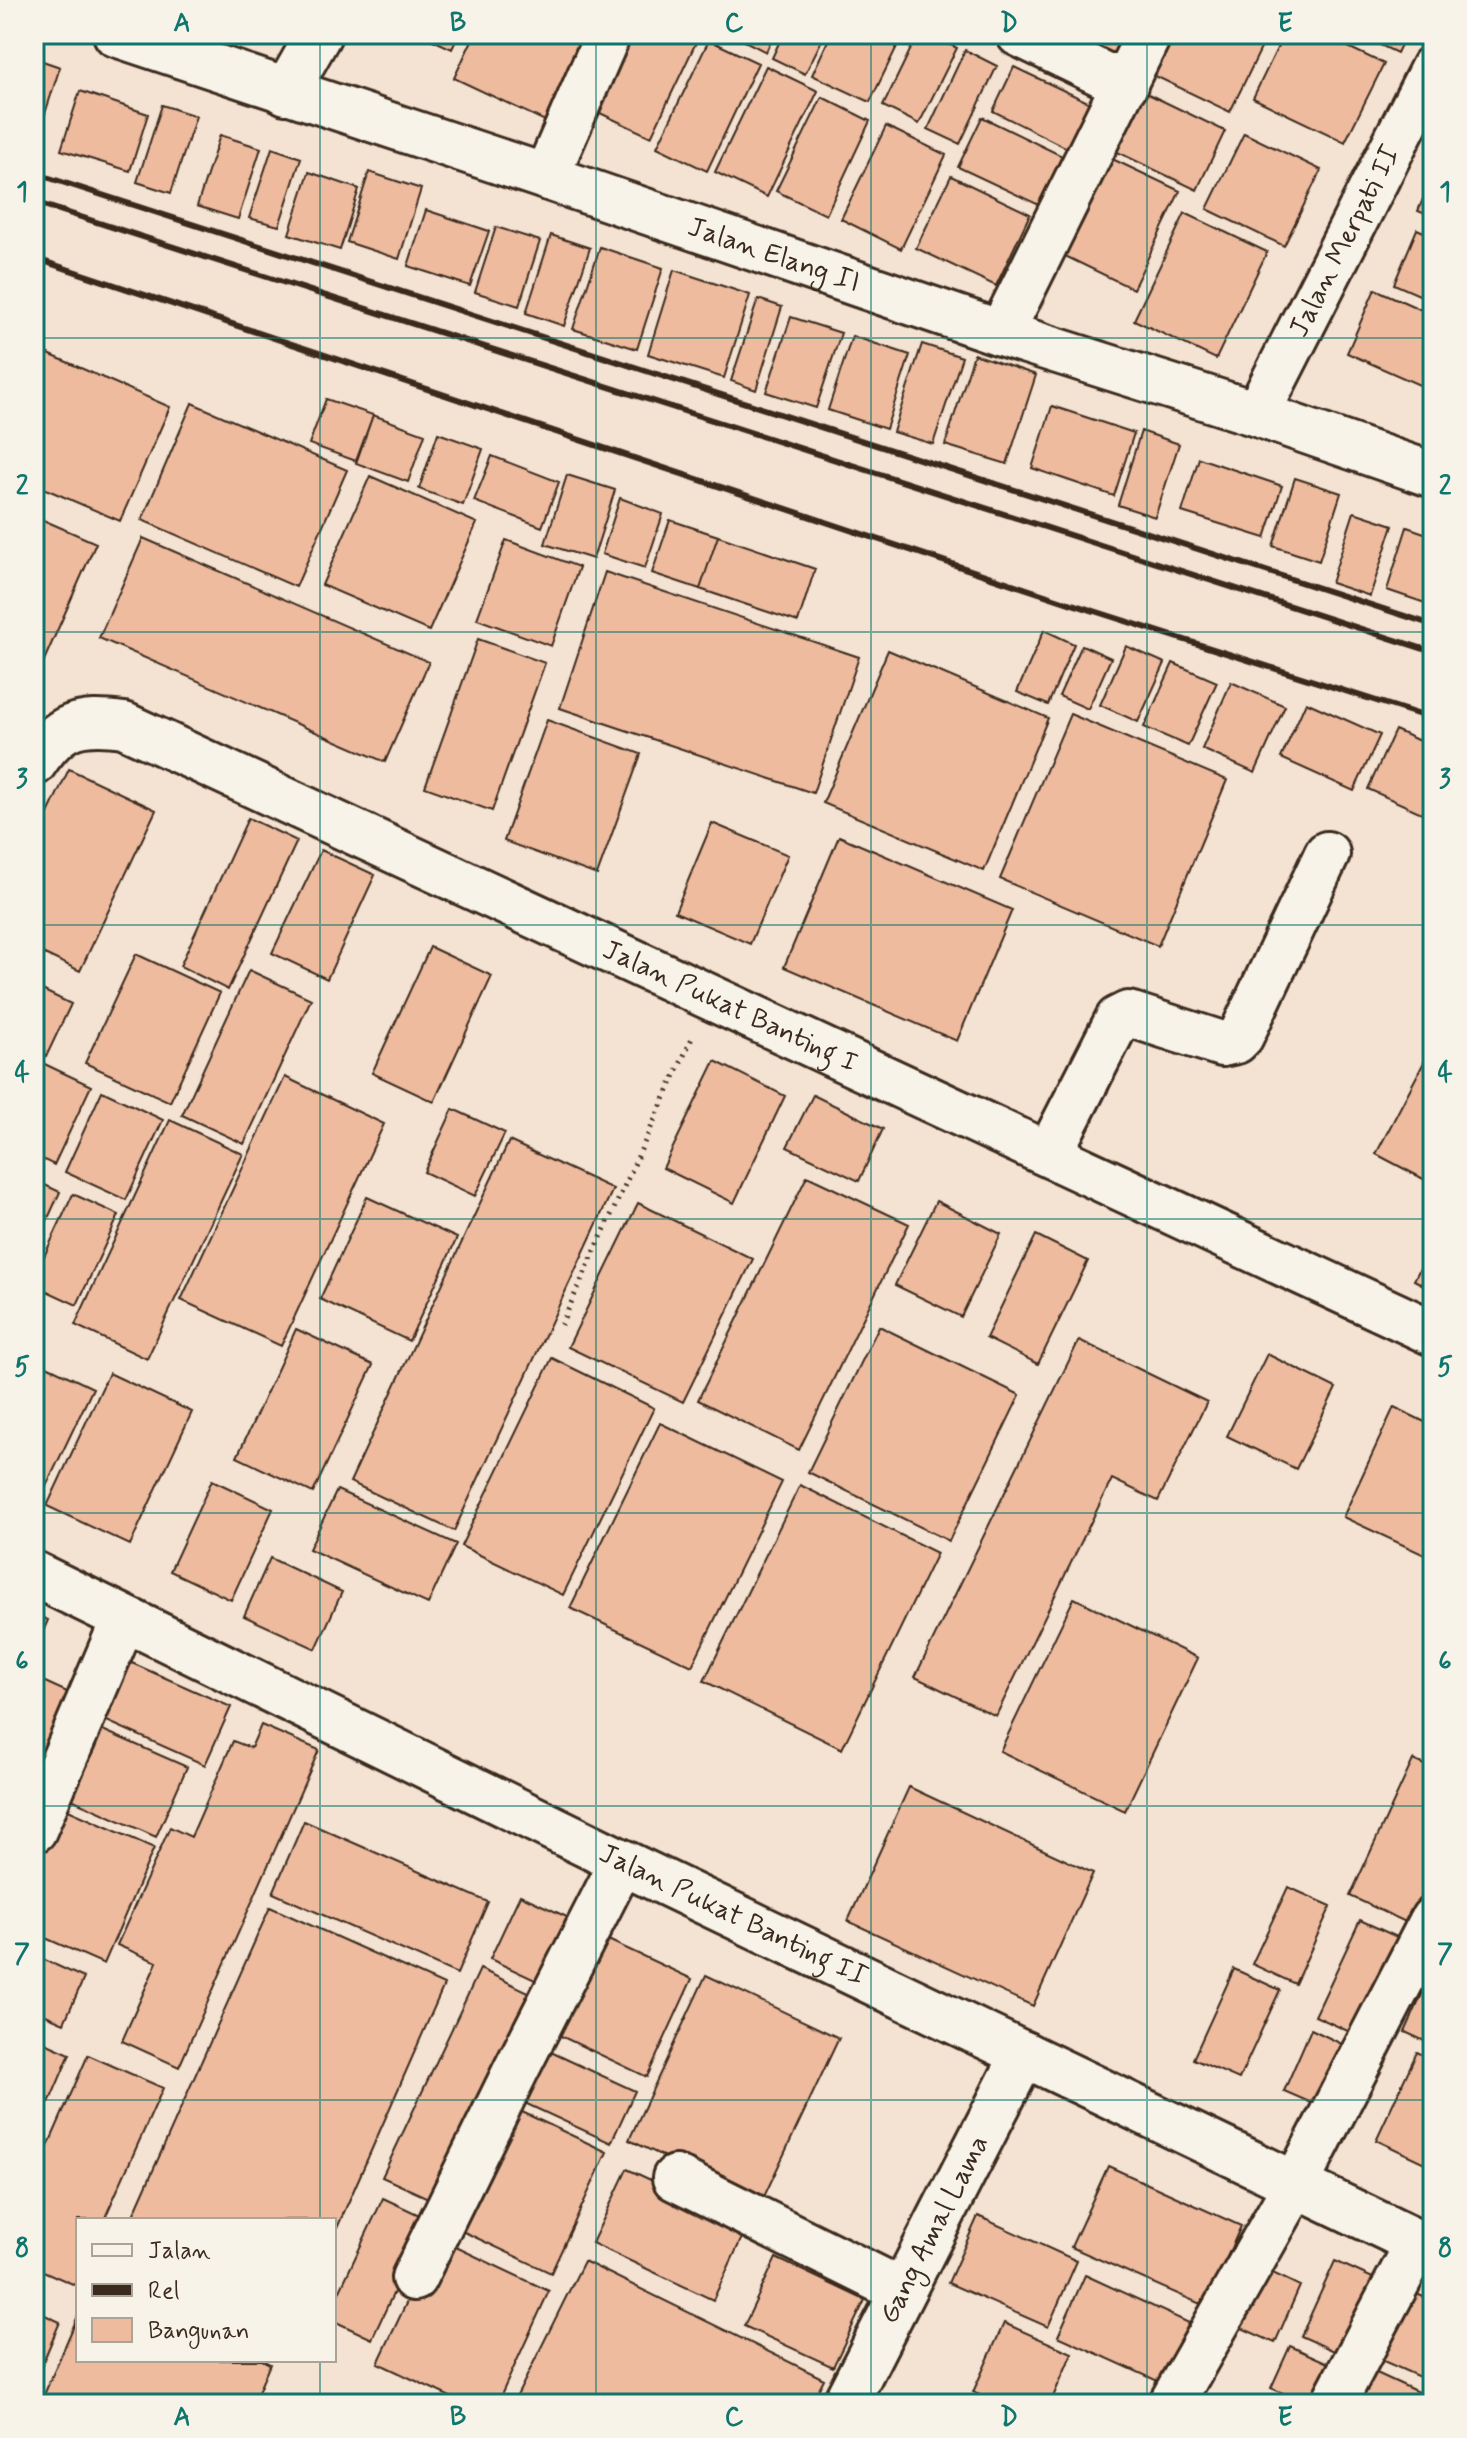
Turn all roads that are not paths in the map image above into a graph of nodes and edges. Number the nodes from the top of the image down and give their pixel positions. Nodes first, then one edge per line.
1 (116, 34) edge
2 (608, 34) edge
3 (1019, 34) edge
4 (1149, 34) edge
5 (306, 38) edge
6 (1433, 68) edge
7 (1125, 85) junction
8 (286, 92) junction
9 (546, 177) junction
10 (1001, 333) junction
11 (1257, 414) junction
12 (1433, 475) edge
13 (34, 763) edge
14 (1327, 854) dead end
15 (1049, 1154) junction
16 (1433, 1333) edge
17 (34, 1574) edge
18 (124, 1619) junction
19 (34, 1830) edge
20 (622, 1862) junction
21 (1433, 1919) edge
22 (1024, 2054) junction
23 (675, 2178) dead end
24 (1296, 2184) junction
25 (1426, 2247) edge
26 (414, 2278) dead end
27 (902, 2291) junction
28 (845, 2404) edge
29 (1171, 2404) edge
30 (1333, 2404) edge

1 - 8 street, Jalan Elang II
2 - 9 street
3 - 7 street
4 - 7 street
5 - 8 street
6 - 11 street, Jalan Merpati II
7 - 10 street
8 - 9 street, Jalan Elang II
9 - 10 street, Jalan Elang II
10 - 11 street, Jalan Elang II
11 - 12 street, Jalan Elang II
13 - 15 street, Jalan Pukat Banting I
14 - 15 street
15 - 16 street, Jalan Pukat Banting I
17 - 18 street, Jalan Pukat Banting II
18 - 19 street
18 - 20 street, Jalan Pukat Banting II
20 - 22 street, Jalan Pukat Banting II
20 - 26 street
21 - 24 street
22 - 24 street, Jalan Pukat Banting II
22 - 27 street, Gang Amal Lama
23 - 27 street
24 - 25 street, Jalan Pukat Banting II
24 - 29 street
25 - 30 street
27 - 28 street, Gang Amal Lama

